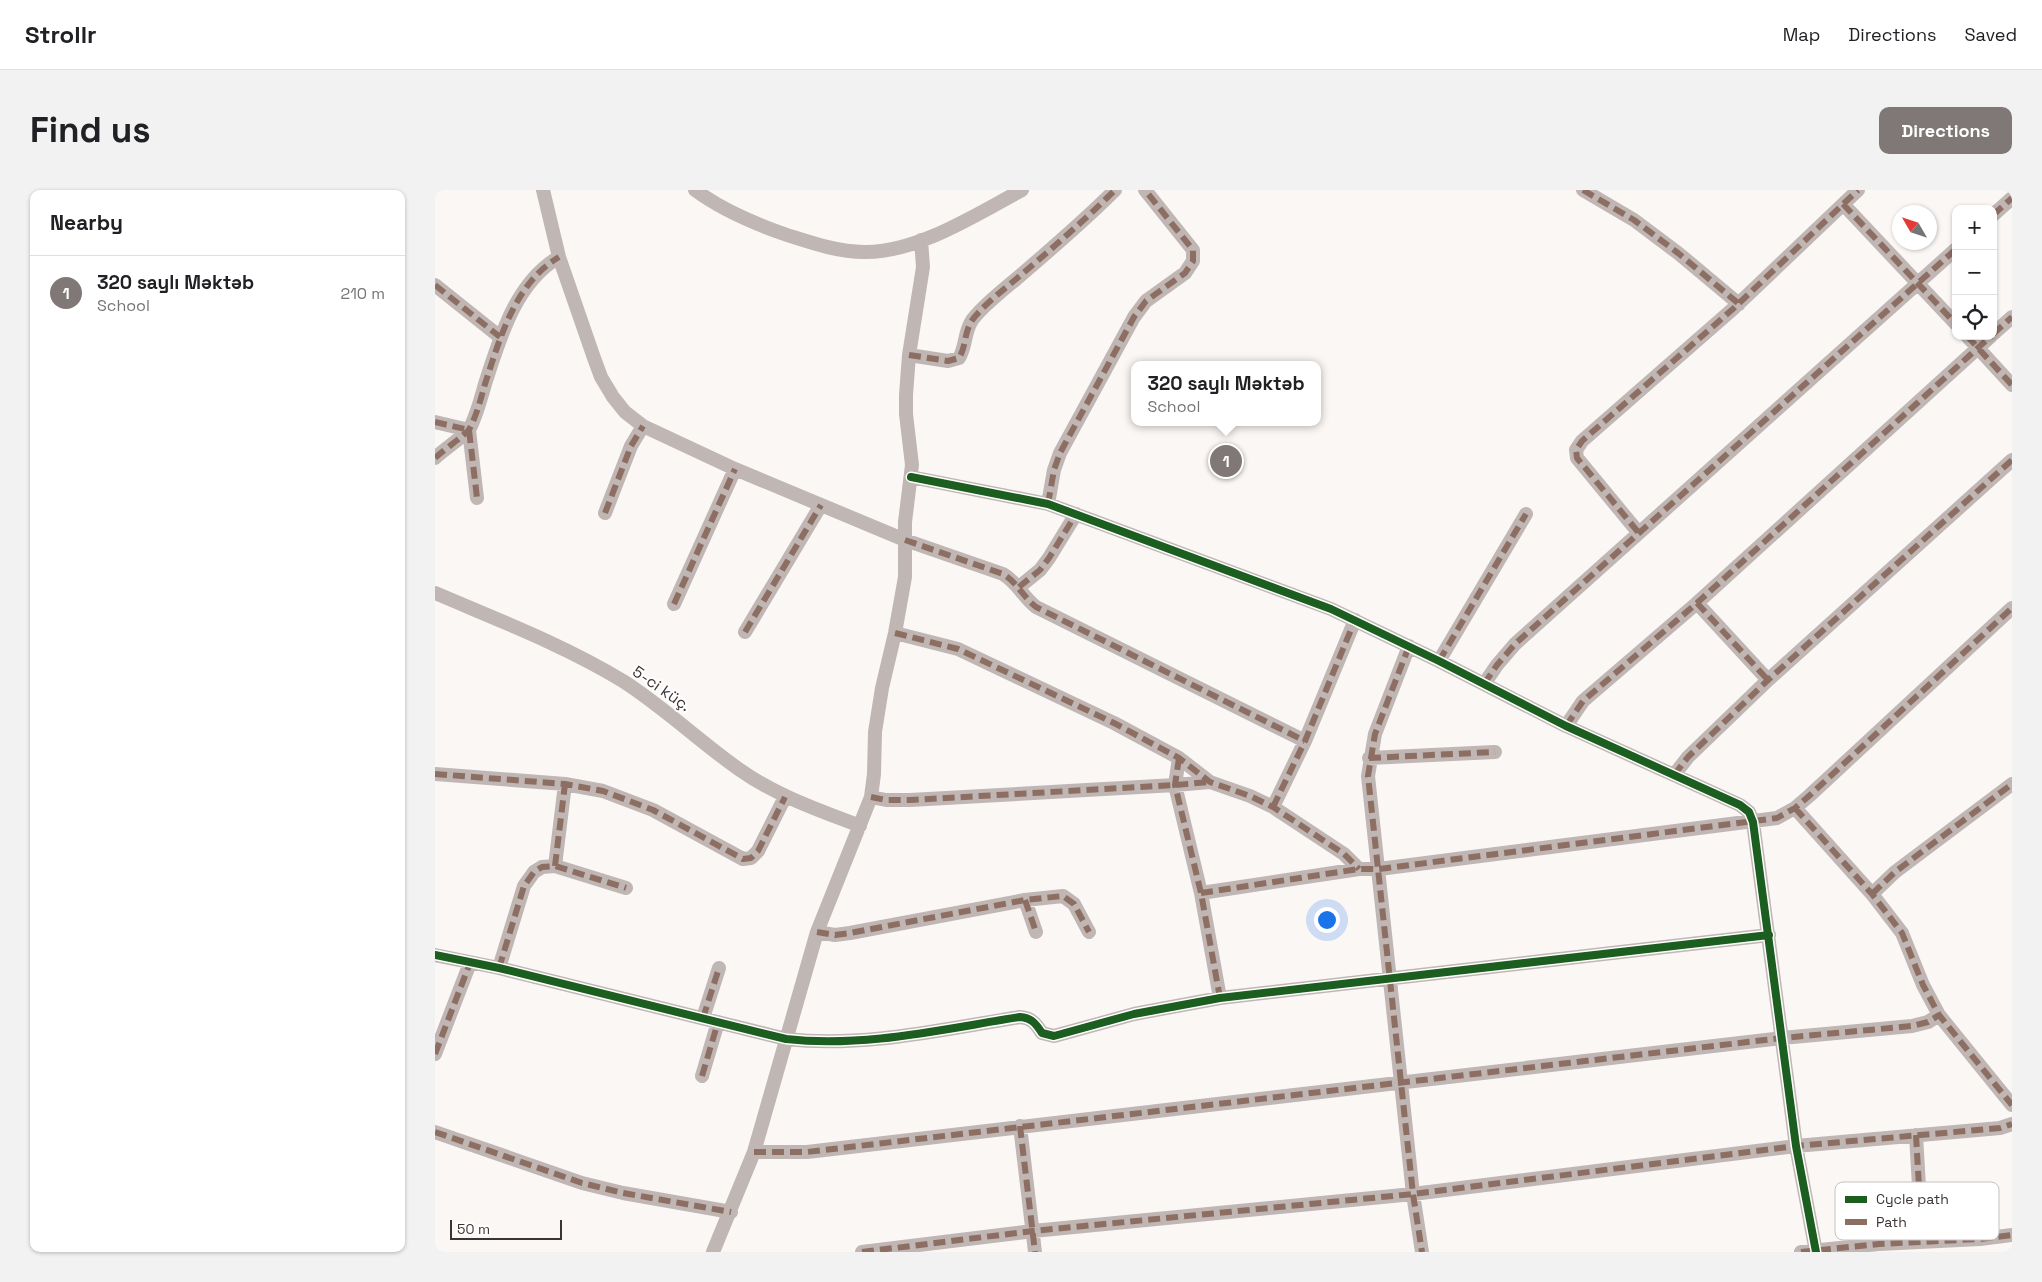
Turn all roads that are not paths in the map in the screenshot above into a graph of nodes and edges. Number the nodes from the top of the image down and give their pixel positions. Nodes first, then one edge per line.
1 (543, 190) edge
2 (695, 190) edge
3 (1023, 190) edge
4 (1115, 190) edge
5 (1145, 190) edge
6 (1583, 190) edge
7 (1858, 190) edge
8 (2012, 198) edge
9 (1843, 204) junction
10 (1997, 211) edge
11 (921, 240) junction
12 (1955, 250) edge
13 (559, 257) junction
14 (1917, 284) junction
15 (435, 285) edge
16 (1739, 304) junction
17 (2012, 317) edge
18 (1952, 320) edge
19 (1997, 330) edge
20 (500, 337) junction
21 (1971, 340) edge
22 (1987, 340) edge
23 (1978, 348) junction
24 (909, 355) junction
25 (2012, 385) edge
26 (435, 422) edge
27 (643, 426) junction
28 (469, 430) junction
29 (435, 458) edge
30 (2012, 460) edge
31 (735, 469) junction
32 (911, 477) junction
33 (477, 498) dead end
34 (1048, 504) junction
35 (821, 506) junction
36 (605, 513) dead end
37 (1076, 514) junction
38 (1526, 514) dead end
39 (1638, 532) junction
40 (905, 540) junction
41 (1019, 587) junction
42 (435, 593) edge
43 (1697, 603) junction
44 (674, 604) dead end
45 (2012, 608) edge
46 (1355, 620) junction
47 (745, 632) dead end
48 (895, 633) junction
49 (1409, 646) junction
50 (1439, 661) junction
51 (1768, 680) junction
52 (1484, 684) junction
53 (1567, 726) junction
54 (1305, 741) junction
55 (1495, 752) dead end
56 (1179, 758) junction
57 (1369, 758) junction
58 (435, 774) edge
59 (1674, 775) junction
60 (1210, 782) junction
61 (565, 784) junction
62 (2012, 784) edge
63 (1175, 786) junction
64 (785, 797) junction
65 (871, 797) junction
66 (1273, 807) junction
67 (1795, 808) junction
68 (1753, 822) junction
69 (860, 826) junction
70 (555, 866) junction
71 (1359, 869) junction
72 (1379, 869) junction
73 (626, 888) dead end
74 (1201, 893) junction
75 (1872, 894) junction
76 (1025, 900) junction
77 (817, 932) junction
78 (1036, 932) dead end
79 (1089, 932) dead end
80 (1769, 935) junction
81 (435, 955) edge
82 (470, 963) junction
83 (499, 968) junction
84 (719, 968) dead end
85 (1390, 978) junction
86 (1220, 998) junction
87 (1939, 1015) junction
88 (703, 1018) junction
89 (718, 1022) junction
90 (1782, 1038) junction
91 (786, 1039) junction
92 (435, 1054) edge
93 (701, 1076) dead end
94 (1401, 1083) junction
95 (2012, 1105) edge
96 (2012, 1124) edge
97 (1020, 1126) junction
98 (435, 1132) edge
99 (1915, 1135) junction
100 (1796, 1146) junction
101 (754, 1152) junction
102 (1919, 1182) edge
103 (1413, 1194) junction
104 (731, 1212) junction
105 (1033, 1232) junction
106 (2012, 1234) edge
107 (1999, 1236) edge
108 (1960, 1240) edge
109 (1816, 1251) edge
110 (713, 1252) edge
111 (863, 1252) edge
112 (1035, 1252) edge
113 (1422, 1252) edge
114 (1801, 1252) edge

1 - 13 street
2 - 11 street
3 - 11 street
4 - 24 street
5 - 34 street
6 - 16 street
7 - 9 street
8 - 10 street
9 - 14 street
9 - 16 street
11 - 24 street
12 - 14 street
13 - 20 street
13 - 27 street
14 - 18 street
14 - 39 street
15 - 20 street
16 - 39 street
17 - 19 street
20 - 28 street
21 - 23 street
22 - 23 street
23 - 25 street
23 - 43 street
24 - 32 street
26 - 28 street
27 - 31 street
27 - 36 street
28 - 29 street
28 - 33 street
30 - 51 street
31 - 35 street
31 - 44 street
32 - 34 street
32 - 40 street
34 - 37 street
35 - 40 street
35 - 47 street
37 - 41 street
37 - 46 street
38 - 50 street
39 - 52 street
40 - 41 street
40 - 48 street
41 - 54 street
42 - 64 street, 5-ci küç.
43 - 51 street
43 - 53 street
45 - 67 street
46 - 49 street
46 - 54 street
48 - 56 street
48 - 65 street
49 - 50 street
49 - 57 street
50 - 52 street
51 - 59 street
52 - 53 street
53 - 59 street
54 - 66 street
55 - 57 street
56 - 60 street
56 - 63 street
57 - 72 street
58 - 61 street
59 - 68 street
60 - 63 street
60 - 66 street
61 - 64 street
61 - 70 street
62 - 75 street
63 - 65 street
63 - 74 street
64 - 69 street, 5-ci küç.
65 - 69 street
66 - 71 street
67 - 68 street
67 - 75 street
68 - 72 street
68 - 80 street
69 - 77 street
70 - 73 street
70 - 83 street
71 - 72 street
71 - 74 street
72 - 85 street
74 - 86 street
75 - 87 street
76 - 77 street
76 - 78 street
76 - 79 street
77 - 91 street
80 - 85 street
80 - 90 street
81 - 82 street
82 - 83 street
82 - 92 street
83 - 88 street
84 - 88 street
85 - 86 street
85 - 94 street
86 - 91 street
87 - 90 street
87 - 95 street
88 - 89 street
89 - 91 street
89 - 93 street
90 - 94 street
90 - 100 street
91 - 101 street
94 - 97 street
94 - 103 street
96 - 99 street
97 - 101 street
97 - 105 street
98 - 104 street
99 - 100 street
99 - 102 street
100 - 103 street
100 - 109 street
101 - 104 street
103 - 105 street
103 - 113 street
104 - 110 street
105 - 111 street
105 - 112 street
106 - 107 street
108 - 109 street
109 - 114 street

